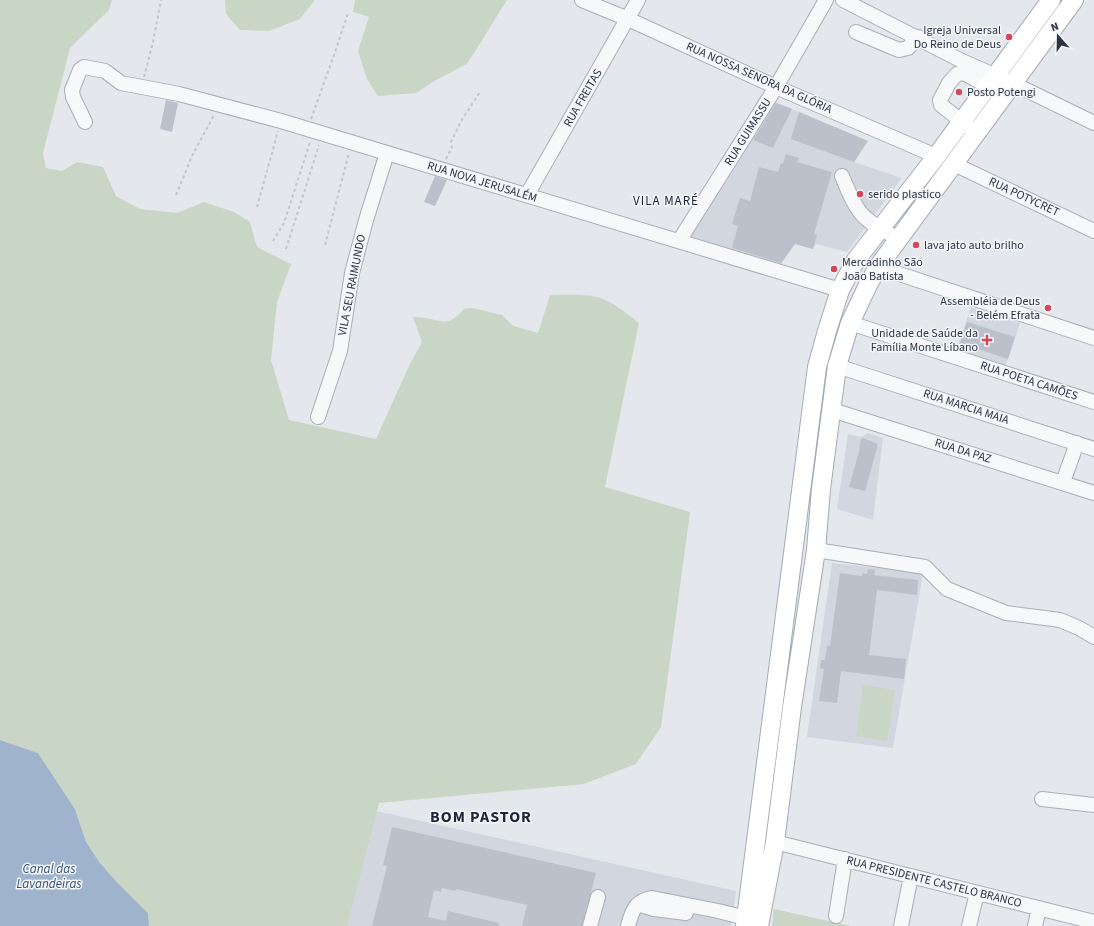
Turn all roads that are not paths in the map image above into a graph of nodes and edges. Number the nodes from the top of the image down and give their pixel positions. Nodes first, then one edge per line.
1 (582, 0) edge
2 (638, 0) edge
3 (826, 0) edge
4 (843, 0) edge
5 (1051, 0) edge
6 (1074, 0) edge
7 (628, 19) junction
8 (856, 32) dead end
9 (918, 37) junction
10 (1000, 85) junction
11 (776, 87) junction
12 (85, 122) dead end
13 (962, 122) junction
14 (1094, 123) edge
15 (976, 133) junction
16 (387, 153) junction
17 (936, 156) junction
18 (954, 164) junction
19 (842, 176) dead end
20 (527, 195) junction
21 (880, 228) junction
22 (1094, 230) edge
23 (898, 239) junction
24 (679, 241) junction
25 (878, 267) junction
26 (840, 290) junction
27 (850, 323) junction
28 (1094, 338) edge
29 (838, 366) junction
30 (1094, 402) edge
31 (832, 410) junction
32 (318, 417) dead end
33 (1077, 443) junction
34 (1094, 449) edge
35 (1063, 482) junction
36 (802, 484) junction
37 (821, 489) junction
38 (1094, 493) edge
39 (816, 550) junction
40 (1094, 637) edge
41 (1042, 798) dead end
42 (1094, 805) edge
43 (775, 842) junction
44 (845, 859) junction
45 (911, 876) junction
46 (977, 892) junction
47 (598, 897) dead end
48 (1039, 908) junction
49 (836, 916) dead end
50 (1094, 922) edge
51 (749, 924) edge
52 (590, 926) edge
53 (628, 926) edge
54 (901, 926) edge
55 (969, 926) edge
56 (1035, 926) edge

1 - 7 street, RUA NOSSA SENORA DA GLÓRIA
2 - 7 street, RUA FREITAS
3 - 11 street, RUA GUIMASSU
4 - 9 street
5 - 10 main road
6 - 10 main road
7 - 11 street, RUA NOSSA SENORA DA GLÓRIA
7 - 20 street, RUA FREITAS
8 - 9 street
9 - 10 street
10 - 13 main road
10 - 13 street
10 - 14 street
10 - 15 main road
11 - 17 street, RUA NOSSA SENORA DA GLÓRIA
11 - 24 street, RUA GUIMASSU
12 - 16 street, RUA NOVA JERUSALÉM
13 - 15 street
13 - 17 main road
15 - 18 main road
16 - 20 street, RUA NOVA JERUSALÉM
16 - 32 street, VILA SEU RAIMUNDO
17 - 21 main road
18 - 22 street, RUA POTYCRET
18 - 23 main road
19 - 21 street
20 - 24 street, RUA NOVA JERUSALÉM
21 - 23 street
21 - 26 main road
23 - 25 main road
24 - 26 street, RUA NOVA JERUSALÉM
25 - 27 main road
25 - 28 street
26 - 36 main road
27 - 29 main road
27 - 30 street, RUA POETA CAMÕES
29 - 31 main road
29 - 33 street, RUA MARCIA MAIA
31 - 35 street, RUA DA PAZ
31 - 37 main road
33 - 34 street, RUA MARCIA MAIA
33 - 35 street
35 - 38 street, RUA DA PAZ
36 - 37 main road
36 - 51 main road
37 - 39 main road
39 - 40 street
39 - 43 main road
41 - 42 street
43 - 44 street, RUA PRESIDENTE CASTELO BRANCO
43 - 51 main road
44 - 45 street, RUA PRESIDENTE CASTELO BRANCO
44 - 49 street
45 - 46 street, RUA PRESIDENTE CASTELO BRANCO
45 - 54 street
46 - 48 street, RUA PRESIDENTE CASTELO BRANCO
46 - 55 street
47 - 52 street
48 - 50 street, RUA PRESIDENTE CASTELO BRANCO
48 - 56 street
51 - 53 street

